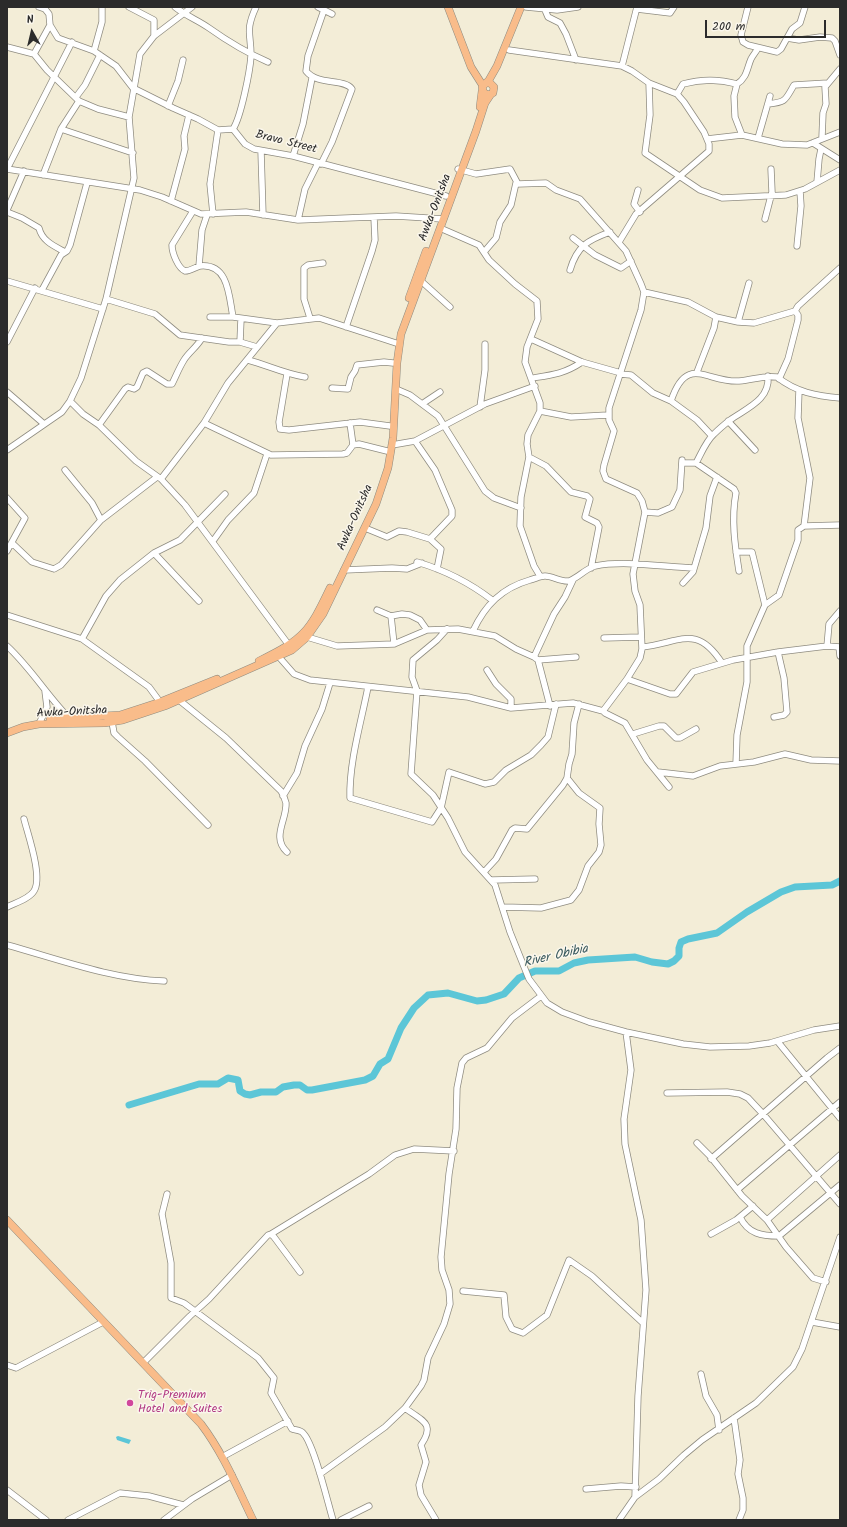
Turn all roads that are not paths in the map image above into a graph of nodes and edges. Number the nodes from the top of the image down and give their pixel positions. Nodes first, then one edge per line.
1 (39, 7) edge
2 (53, 7) edge
3 (102, 7) edge
4 (129, 7) edge
5 (175, 7) edge
6 (192, 7) edge
7 (256, 7) edge
8 (318, 7) edge
9 (448, 7) edge
10 (521, 7) edge
11 (525, 7) edge
12 (578, 7) edge
13 (674, 7) edge
14 (748, 7) edge
15 (805, 7) edge
16 (637, 8) edge
17 (324, 10) junction
18 (545, 10) junction
19 (49, 14) junction
20 (183, 14) junction
21 (332, 14) dead end
22 (50, 25) junction
23 (154, 36) junction
24 (787, 38) junction
25 (72, 42) junction
26 (7, 47) edge
27 (758, 48) junction
28 (509, 50) junction
29 (94, 51) junction
30 (250, 53) junction
31 (34, 54) junction
32 (100, 55) junction
33 (840, 55) edge
34 (183, 60) dead end
35 (576, 60) junction
36 (268, 62) dead end
37 (622, 66) junction
38 (840, 69) edge
39 (55, 77) junction
40 (312, 78) junction
41 (649, 83) junction
42 (828, 83) junction
43 (737, 84) junction
44 (486, 86) junction
45 (134, 88) junction
46 (677, 94) junction
47 (770, 96) dead end
48 (77, 99) junction
49 (768, 104) junction
50 (168, 106) junction
51 (189, 115) junction
52 (129, 117) junction
53 (60, 129) junction
54 (233, 129) junction
55 (218, 130) junction
56 (840, 132) edge
57 (742, 135) junction
58 (822, 137) junction
59 (758, 138) junction
60 (707, 139) junction
61 (813, 144) junction
62 (821, 148) junction
63 (261, 151) junction
64 (133, 153) junction
65 (293, 156) junction
66 (840, 160) edge
67 (319, 164) junction
68 (7, 169) edge
69 (771, 169) dead end
70 (460, 170) junction
71 (840, 170) edge
72 (24, 171) junction
73 (43, 175) junction
74 (680, 176) junction
75 (817, 182) junction
76 (87, 183) junction
77 (516, 183) junction
78 (132, 190) junction
79 (638, 190) dead end
80 (800, 190) junction
81 (446, 196) junction
82 (771, 196) junction
83 (171, 201) junction
84 (7, 211) edge
85 (193, 211) junction
86 (640, 212) junction
87 (210, 215) junction
88 (263, 215) junction
89 (374, 216) junction
90 (441, 219) junction
91 (765, 219) dead end
92 (298, 220) junction
93 (440, 228) junction
94 (610, 232) junction
95 (573, 238) dead end
96 (619, 242) junction
97 (581, 246) junction
98 (797, 246) dead end
99 (65, 252) junction
100 (484, 252) junction
101 (631, 261) junction
102 (323, 263) dead end
103 (199, 266) junction
104 (840, 268) edge
105 (570, 270) dead end
106 (420, 280) junction
107 (7, 281) edge
108 (749, 283) dead end
109 (35, 288) junction
110 (42, 290) junction
111 (644, 292) junction
112 (106, 299) junction
113 (450, 307) dead end
114 (103, 309) junction
115 (795, 311) junction
116 (210, 317) dead end
117 (233, 317) junction
118 (716, 317) junction
119 (310, 318) junction
120 (241, 319) junction
121 (738, 322) junction
122 (277, 323) junction
123 (346, 327) junction
124 (9, 334) edge
125 (202, 338) junction
126 (531, 339) junction
127 (7, 342) edge
128 (240, 342) junction
129 (397, 344) junction
130 (485, 344) dead end
131 (257, 347) junction
132 (248, 360) junction
133 (582, 362) junction
134 (393, 363) junction
135 (697, 372) junction
136 (287, 374) junction
137 (620, 374) junction
138 (768, 376) junction
139 (306, 377) dead end
140 (532, 378) junction
141 (779, 379) junction
142 (535, 386) junction
143 (332, 388) dead end
144 (396, 389) junction
145 (798, 390) junction
146 (7, 392) edge
147 (440, 392) dead end
148 (840, 398) edge
149 (70, 401) junction
150 (671, 401) junction
151 (422, 404) junction
152 (480, 407) junction
153 (540, 411) junction
154 (608, 415) junction
155 (728, 421) junction
156 (204, 423) junction
157 (350, 423) junction
158 (44, 424) junction
159 (99, 425) junction
160 (443, 425) junction
161 (390, 426) junction
162 (712, 436) junction
163 (415, 441) junction
164 (353, 445) junction
165 (389, 448) junction
166 (7, 450) edge
167 (755, 450) dead end
168 (267, 454) junction
169 (529, 457) junction
170 (696, 463) junction
171 (65, 470) dead end
172 (717, 477) junction
173 (159, 478) junction
174 (224, 494) dead end
175 (7, 498) edge
176 (522, 508) junction
177 (645, 512) junction
178 (101, 520) junction
179 (198, 521) junction
180 (840, 525) edge
181 (804, 526) junction
182 (365, 528) junction
183 (430, 539) junction
184 (213, 541) junction
185 (12, 543) junction
186 (7, 551) edge
187 (736, 552) junction
188 (154, 553) junction
189 (634, 565) junction
190 (591, 568) junction
191 (694, 568) junction
192 (437, 569) junction
193 (344, 570) junction
194 (739, 571) dead end
195 (540, 576) junction
196 (573, 580) junction
197 (683, 583) dead end
198 (492, 600) junction
199 (199, 601) dead end
200 (765, 604) junction
201 (377, 610) dead end
202 (840, 611) edge
203 (7, 615) edge
204 (391, 616) junction
205 (447, 629) junction
206 (427, 630) junction
207 (473, 631) junction
208 (307, 637) junction
209 (640, 637) junction
210 (604, 638) dead end
211 (82, 639) junction
212 (394, 644) junction
213 (7, 646) edge
214 (827, 646) junction
215 (642, 647) junction
216 (840, 647) edge
217 (290, 648) junction
218 (778, 652) junction
219 (840, 656) edge
220 (279, 657) junction
221 (576, 657) dead end
222 (747, 657) junction
223 (536, 658) junction
224 (722, 664) junction
225 (487, 670) dead end
226 (626, 679) junction
227 (330, 683) junction
228 (368, 687) junction
229 (45, 691) junction
230 (417, 691) junction
231 (511, 699) junction
232 (179, 700) junction
233 (160, 702) junction
234 (556, 704) junction
235 (579, 704) junction
236 (550, 706) junction
237 (511, 708) junction
238 (522, 708) junction
239 (603, 711) junction
240 (774, 717) dead end
241 (72, 720) junction
242 (41, 722) junction
243 (112, 722) junction
244 (7, 728) edge
245 (696, 729) dead end
246 (7, 733) edge
247 (633, 734) junction
248 (840, 760) edge
249 (736, 764) junction
250 (658, 772) junction
251 (567, 778) junction
252 (669, 787) dead end
253 (283, 796) junction
254 (441, 808) junction
255 (24, 819) dead end
256 (208, 825) dead end
257 (287, 852) dead end
258 (484, 872) junction
259 (535, 879) dead end
260 (492, 880) junction
261 (503, 906) junction
262 (7, 907) edge
263 (7, 945) edge
264 (164, 981) dead end
265 (541, 996) junction
266 (840, 1026) edge
267 (626, 1032) junction
268 (778, 1042) junction
269 (840, 1048) edge
270 (806, 1077) junction
271 (668, 1093) dead end
272 (840, 1102) edge
273 (833, 1109) junction
274 (763, 1114) junction
275 (840, 1118) edge
276 (697, 1143) dead end
277 (789, 1145) junction
278 (454, 1151) junction
279 (840, 1155) edge
280 (711, 1159) junction
281 (817, 1176) junction
282 (840, 1185) edge
283 (737, 1190) junction
284 (831, 1192) junction
285 (167, 1194) dead end
286 (840, 1204) edge
287 (752, 1206) junction
288 (740, 1217) junction
289 (7, 1220) edge
290 (767, 1220) junction
291 (271, 1234) junction
292 (711, 1234) dead end
293 (779, 1236) junction
294 (840, 1237) edge
295 (300, 1272) dead end
296 (826, 1282) junction
297 (463, 1291) dead end
298 (195, 1312) junction
299 (103, 1322) junction
300 (812, 1322) junction
301 (643, 1323) junction
302 (840, 1327) edge
303 (143, 1363) junction
304 (7, 1365) edge
305 (701, 1374) dead end
306 (404, 1408) junction
307 (734, 1418) junction
308 (288, 1421) junction
309 (719, 1430) junction
310 (222, 1457) junction
311 (320, 1474) junction
312 (232, 1475) junction
313 (636, 1487) junction
314 (586, 1489) dead end
315 (7, 1490) edge
316 (635, 1497) junction
317 (183, 1505) junction
318 (369, 1506) dead end
319 (46, 1520) edge
320 (68, 1520) edge
321 (164, 1520) edge
322 (253, 1520) edge
323 (333, 1520) edge
324 (340, 1520) edge
325 (436, 1520) edge
326 (619, 1520) edge
327 (739, 1520) edge

1 - 19 street
2 - 19 street
3 - 29 street
4 - 23 street
5 - 20 street
6 - 20 street
7 - 30 street
8 - 17 street
9 - 44 main road
10 - 44 main road
11 - 18 street
11 - 28 main road
12 - 18 street
13 - 16 street
14 - 27 street
15 - 24 street
16 - 37 street
17 - 21 street
17 - 40 street
18 - 35 street
19 - 22 street
20 - 23 street
20 - 30 street
22 - 25 street
22 - 31 street
23 - 45 street
24 - 27 street
24 - 33 street
25 - 29 street
25 - 39 street
26 - 31 street
27 - 43 street
28 - 35 street
28 - 44 main road
29 - 32 street
30 - 36 street
30 - 54 street
31 - 39 street
32 - 45 street
32 - 48 street
34 - 50 street
35 - 37 street
37 - 41 street
38 - 42 street
39 - 48 street
39 - 68 street
40 - 65 street
40 - 67 street
41 - 46 street
41 - 74 street
42 - 49 street
42 - 58 street
43 - 46 street
43 - 57 street
44 - 70 main road, Awka-Onitsha
44 - 70 main road, Awka-Onitsha
45 - 50 street
45 - 52 street
46 - 60 street
47 - 49 street
48 - 52 street
48 - 53 street
49 - 59 street
50 - 51 street
51 - 55 street
51 - 83 street
52 - 64 street
53 - 64 street
53 - 73 street
54 - 55 street
54 - 63 street, Bravo Street
55 - 87 street
56 - 58 street
57 - 59 street
57 - 60 street
58 - 61 street
59 - 61 street
60 - 74 street
61 - 62 street
62 - 66 street
62 - 75 street
63 - 65 street, Bravo Street
63 - 88 street
64 - 78 street
65 - 67 street, Bravo Street
67 - 81 street, Bravo Street
67 - 92 street
68 - 72 street
69 - 82 street
70 - 77 street
70 - 81 main road, Awka-Onitsha
70 - 90 main road, Awka-Onitsha
71 - 75 street
72 - 73 street
72 - 84 street
73 - 76 street
74 - 82 street
74 - 86 street
75 - 80 street
76 - 78 street
76 - 99 street
77 - 94 street
77 - 100 street
78 - 83 street
78 - 112 street
79 - 86 street
80 - 82 street
80 - 98 street
81 - 90 main road, Awka-Onitsha
82 - 91 street
83 - 85 street
84 - 99 street
85 - 87 street
85 - 103 street
86 - 96 street
87 - 88 street
87 - 103 street
88 - 92 street
89 - 90 street
89 - 92 street
89 - 123 street
90 - 93 main road, Awka-Onitsha
90 - 129 main road, Awka-Onitsha
93 - 100 street
93 - 106 main road, Awka-Onitsha
94 - 96 street
94 - 97 street
95 - 97 street
96 - 101 street
97 - 101 street
97 - 105 street
99 - 110 street
100 - 126 street
101 - 111 street
102 - 119 street
103 - 117 street
104 - 115 street
106 - 113 street
106 - 129 main road, Awka-Onitsha
107 - 109 street
108 - 121 street
109 - 110 street
109 - 124 street
110 - 114 street
111 - 118 street
111 - 137 street
112 - 114 street
112 - 125 street
114 - 149 street
115 - 121 street
115 - 141 street
116 - 117 street
117 - 120 street
118 - 121 street
118 - 135 street
119 - 122 street
119 - 123 street
120 - 122 street
120 - 128 street
122 - 131 street
123 - 129 street
124 - 127 street
125 - 128 street
125 - 159 street
126 - 133 street
126 - 140 street
128 - 131 street
129 - 134 main road, Awka-Onitsha
129 - 144 main road, Awka-Onitsha
130 - 152 street
131 - 132 street
132 - 136 street
132 - 156 street
133 - 137 street
133 - 140 street
134 - 143 street
134 - 161 main road, Awka-Onitsha
135 - 138 street
135 - 150 street
136 - 139 street
136 - 157 street
137 - 150 street
137 - 154 street
138 - 141 street
138 - 155 street
140 - 142 street
141 - 145 street
142 - 152 street
142 - 153 street
144 - 151 street
144 - 165 main road, Awka-Onitsha
145 - 148 street
145 - 181 street
146 - 158 street
147 - 151 street
149 - 158 street
149 - 159 street
150 - 162 street
151 - 160 street
152 - 160 street
153 - 154 street
153 - 169 street
154 - 177 street
155 - 162 street
155 - 167 street
156 - 168 street
156 - 173 street
157 - 161 street
157 - 164 street
158 - 166 street
159 - 173 street
160 - 163 street
160 - 176 street
161 - 165 main road, Awka-Onitsha
162 - 170 street
163 - 165 street
163 - 183 street
164 - 165 street
164 - 168 street
165 - 182 main road, Awka-Onitsha
165 - 217 main road, Awka-Onitsha
168 - 184 street
169 - 176 street
169 - 190 street
170 - 172 street
170 - 177 street
171 - 178 street
172 - 187 street
172 - 191 street
173 - 178 street
173 - 179 street
174 - 179 street
175 - 185 street
176 - 195 street
177 - 189 street
178 - 185 street
179 - 184 street
179 - 188 street
180 - 181 street
181 - 200 street
182 - 183 street
182 - 193 main road, Awka-Onitsha
183 - 192 street
184 - 217 street
185 - 186 street
187 - 194 street
187 - 200 street
188 - 199 street
188 - 211 street
189 - 190 street
189 - 191 street
189 - 209 street
190 - 196 street
191 - 197 street
192 - 193 street
192 - 198 street
193 - 208 main road, Awka-Onitsha
195 - 196 street
195 - 198 street
196 - 223 street
198 - 207 street
200 - 222 street
201 - 204 street
202 - 214 street
203 - 211 street
204 - 206 street
204 - 212 street
205 - 206 street
205 - 207 street
205 - 230 street
206 - 212 street
207 - 223 street
208 - 212 street
208 - 217 main road, Awka-Onitsha
209 - 210 street
209 - 215 street
211 - 233 street
213 - 229 street
214 - 216 street
214 - 218 street
215 - 224 street
215 - 226 street
216 - 219 street
217 - 220 main road, Awka-Onitsha
217 - 233 main road, Awka-Onitsha
218 - 222 street
218 - 240 street
220 - 227 street
220 - 232 main road, Awka-Onitsha
221 - 223 street
222 - 224 street
222 - 249 street
223 - 236 street
224 - 226 street
225 - 231 street
226 - 239 street
227 - 228 street
227 - 253 street
228 - 230 street
228 - 254 street
229 - 241 street
229 - 242 street
230 - 237 street
230 - 254 street
231 - 237 street
231 - 238 street
232 - 243 main road, Awka-Onitsha
232 - 253 street
233 - 241 main road, Awka-Onitsha
234 - 235 street
234 - 236 street
234 - 254 street
235 - 239 street
235 - 251 street
236 - 238 street
237 - 238 street
239 - 247 street
241 - 242 main road, Awka-Onitsha
241 - 243 main road, Awka-Onitsha
242 - 244 main road, Awka-Onitsha
242 - 246 main road, Awka-Onitsha
243 - 256 street
245 - 247 street
247 - 250 street
248 - 249 street
249 - 250 street
250 - 252 street
251 - 258 street
251 - 261 street
253 - 257 street
254 - 258 street
255 - 262 street
258 - 260 street
259 - 260 street
260 - 261 street
261 - 265 street
263 - 264 street
265 - 267 street
265 - 278 street
266 - 268 street
267 - 268 street
267 - 301 street
268 - 270 street
269 - 270 street
270 - 273 street
270 - 274 street
271 - 274 street
272 - 273 street
273 - 275 street
273 - 277 street
274 - 277 street
274 - 280 street
276 - 280 street
277 - 281 street
277 - 283 street
278 - 291 street
278 - 306 street
279 - 281 street
280 - 283 street
281 - 284 street
281 - 290 street
282 - 284 street
283 - 287 street
284 - 286 street
284 - 293 street
285 - 298 street
287 - 288 street
287 - 290 street
288 - 292 street
288 - 293 street
289 - 299 main road
290 - 293 street
291 - 295 street
291 - 298 street
293 - 296 street
294 - 296 street
296 - 300 street
297 - 301 street
298 - 303 street
298 - 308 street
299 - 303 main road
299 - 304 street
300 - 302 street
300 - 307 street
301 - 313 street
303 - 310 main road
305 - 309 street
306 - 311 street
306 - 325 street
307 - 309 street
307 - 327 street
308 - 310 street
308 - 311 street
309 - 316 street
310 - 312 main road
311 - 323 street
312 - 317 street
312 - 322 main road
313 - 314 street
313 - 316 street
315 - 319 street
316 - 326 street
317 - 320 street
317 - 321 street
318 - 324 street

